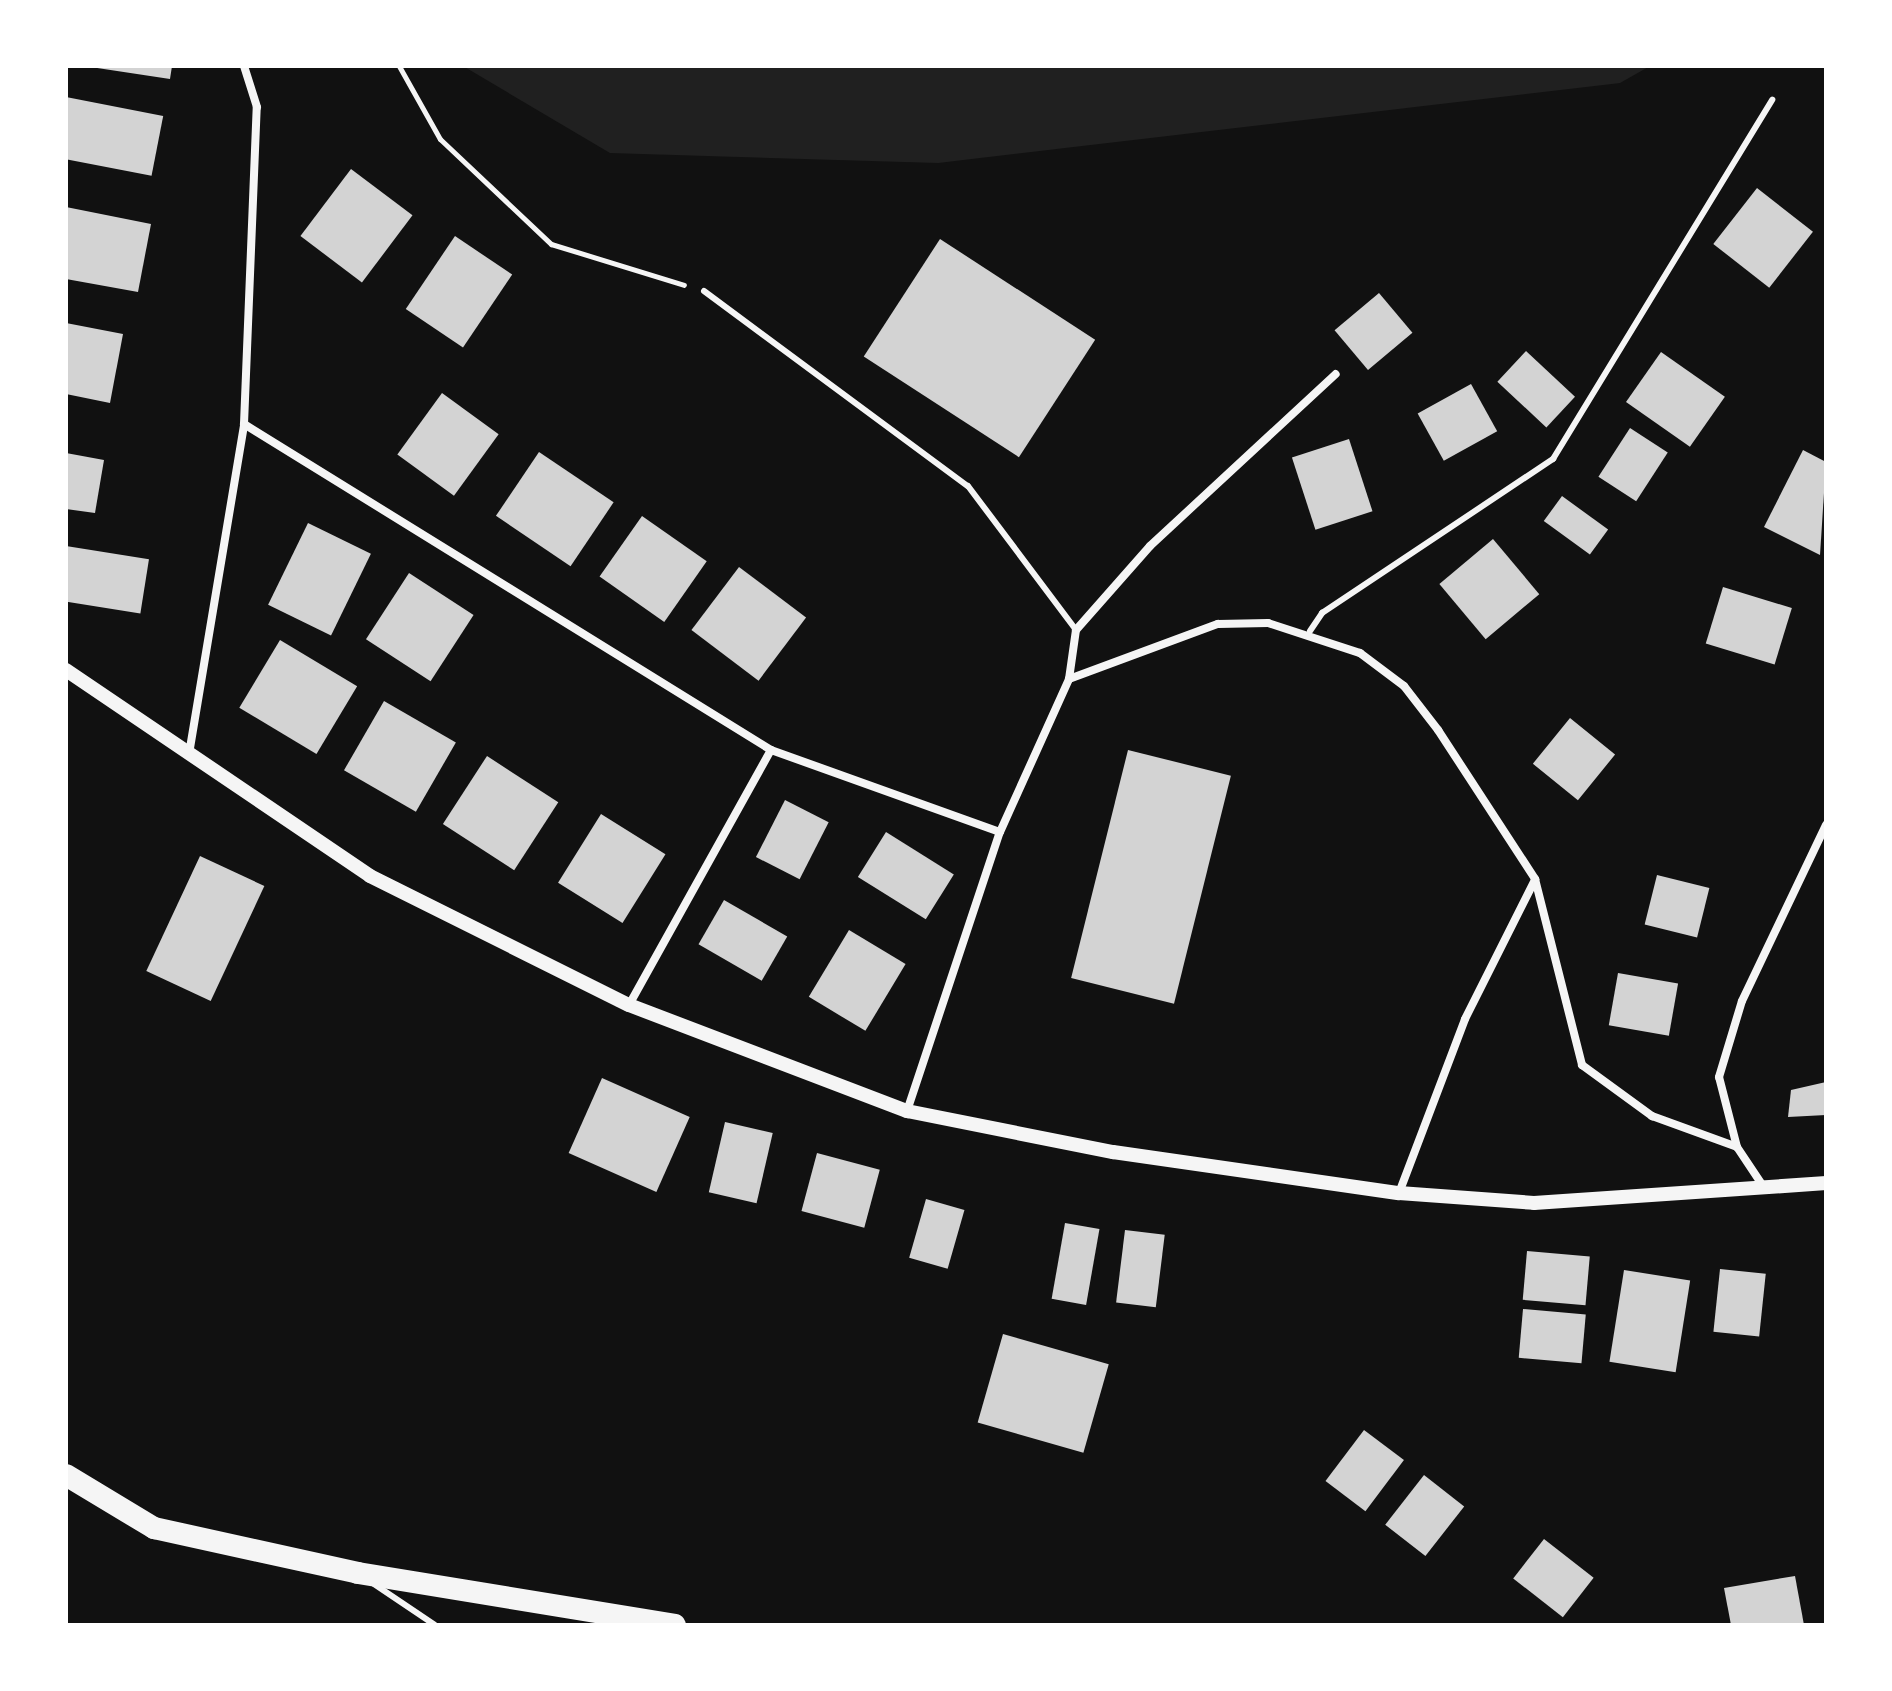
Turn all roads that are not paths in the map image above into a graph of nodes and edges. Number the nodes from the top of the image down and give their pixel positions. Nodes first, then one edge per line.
1 (244, 66) edge
2 (1772, 100) dead end
3 (704, 291) road end
4 (1336, 374) dead end
5 (244, 424) junction
6 (1076, 630) junction
7 (1310, 631) junction
8 (66, 670) edge
9 (1069, 679) junction
10 (771, 750) junction
11 (188, 759) junction
12 (1826, 825) edge
13 (1000, 832) junction
14 (1535, 879) junction
15 (629, 1005) junction
16 (907, 1111) junction
17 (1737, 1147) junction
18 (1826, 1183) edge
19 (1765, 1190) junction
20 (1399, 1193) junction
21 (66, 1475) edge
22 (358, 1573) junction
23 (435, 1625) edge
24 (675, 1625) edge

1 - 5 street
2 - 7 lane
3 - 6 lane
4 - 6 street
5 - 10 street
5 - 11 street
6 - 9 street
7 - 9 street
7 - 14 street
8 - 11 street
9 - 13 street
10 - 13 street
10 - 15 street
11 - 15 street
12 - 17 street
13 - 16 street
14 - 17 street
14 - 20 street
15 - 16 street
16 - 20 street
17 - 19 street
18 - 19 street
19 - 20 street
21 - 22 highway
22 - 23 lane
22 - 24 highway

